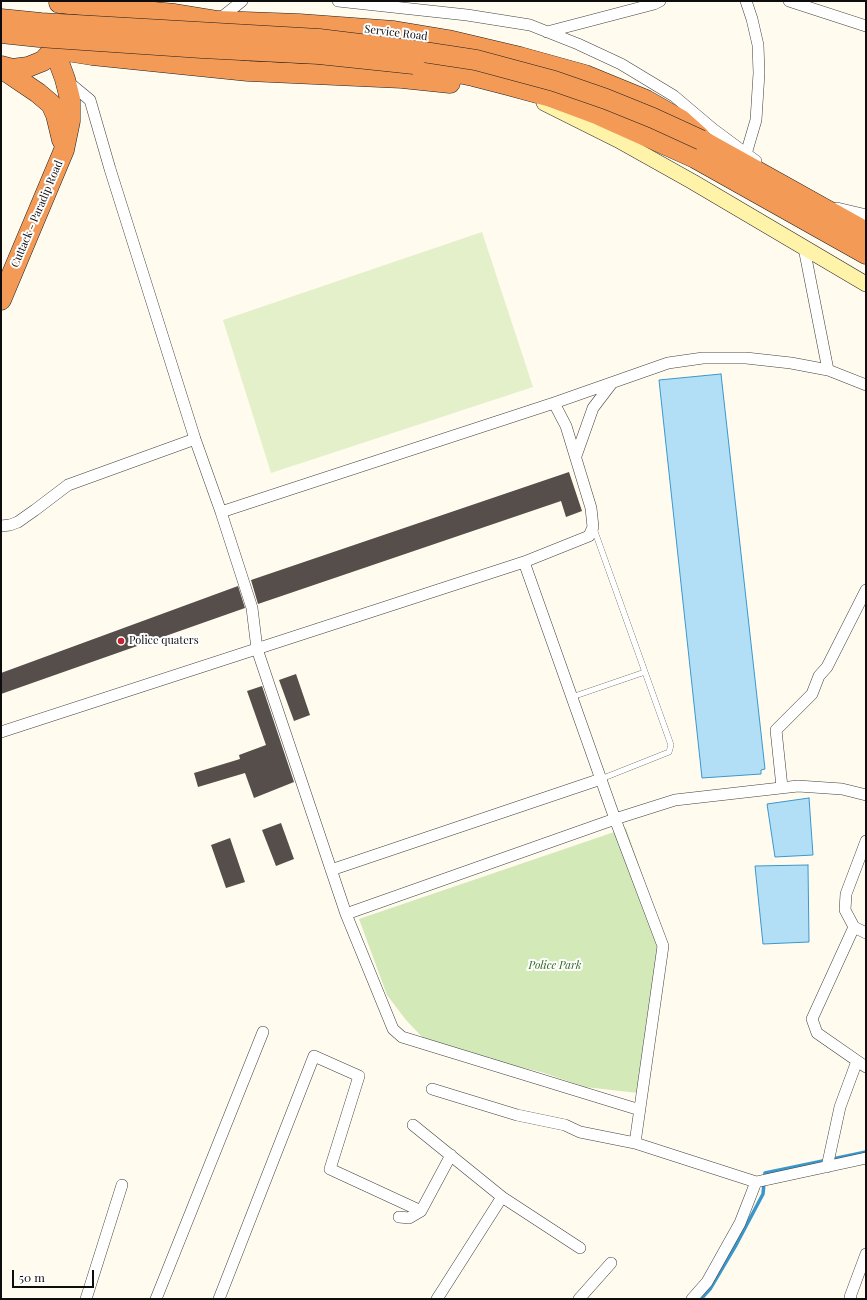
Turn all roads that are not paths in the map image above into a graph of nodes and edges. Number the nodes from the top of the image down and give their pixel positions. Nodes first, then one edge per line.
1 (242, 1) edge
2 (338, 1) edge
3 (660, 1) edge
4 (746, 1) edge
5 (789, 1) edge
6 (59, 2) edge
7 (1, 19) edge
8 (218, 20) junction
9 (63, 22) junction
10 (866, 26) edge
11 (547, 32) junction
12 (1, 33) edge
13 (54, 49) junction
14 (1, 67) edge
15 (65, 80) junction
16 (508, 85) junction
17 (705, 142) junction
18 (64, 150) junction
19 (746, 154) junction
20 (809, 199) junction
21 (866, 215) edge
22 (866, 232) edge
23 (804, 248) junction
24 (866, 254) edge
25 (866, 284) edge
26 (1, 300) edge
27 (828, 370) junction
28 (612, 383) junction
29 (866, 385) edge
30 (554, 403) junction
31 (195, 439) junction
32 (576, 456) junction
33 (222, 512) junction
34 (1, 526) edge
35 (593, 527) junction
36 (524, 562) junction
37 (866, 590) edge
38 (257, 649) junction
39 (645, 672) junction
40 (572, 698) junction
41 (1, 732) edge
42 (601, 780) junction
43 (782, 787) junction
44 (866, 795) edge
45 (616, 819) junction
46 (866, 842) edge
47 (332, 870) junction
48 (346, 914) junction
49 (854, 927) junction
50 (866, 933) edge
51 (263, 1032) dead end
52 (862, 1064) edge
53 (432, 1089) dead end
54 (640, 1110) junction
55 (414, 1125) dead end
56 (635, 1143) junction
57 (451, 1156) junction
58 (866, 1158) edge
59 (827, 1167) junction
60 (756, 1182) junction
61 (122, 1185) dead end
62 (502, 1197) junction
63 (421, 1211) junction
64 (399, 1217) dead end
65 (580, 1248) dead end
66 (866, 1254) edge
67 (611, 1263) dead end
68 (86, 1299) edge
69 (156, 1299) edge
70 (218, 1299) edge
71 (437, 1299) edge
72 (579, 1299) edge
73 (692, 1299) edge
74 (851, 1299) edge

1 - 8 street
2 - 11 street
3 - 11 street
4 - 19 street
5 - 10 street
6 - 8 highway, Service Road
6 - 9 highway
7 - 17 highway, bridge
8 - 9 street
8 - 17 highway, Service Road
9 - 13 highway
11 - 19 street
12 - 16 highway, bridge
13 - 14 highway
13 - 15 highway, Cuttack - Paradip Road
13 - 16 highway
14 - 18 highway, Cuttack - Paradip Road
15 - 18 highway, Cuttack - Paradip Road
15 - 31 street
16 - 23 street
16 - 24 highway
17 - 20 highway
18 - 26 highway, Cuttack - Paradip Road
19 - 20 street
20 - 21 street
20 - 22 highway
23 - 25 street
23 - 27 street
27 - 28 street
27 - 29 street
28 - 30 street
28 - 32 street
30 - 32 street
30 - 33 street
31 - 33 street
31 - 34 street
32 - 35 street
33 - 38 street
35 - 36 street
35 - 39 lane
36 - 38 street
36 - 40 street
37 - 43 street
38 - 41 street
38 - 47 street
39 - 40 lane
39 - 42 lane
40 - 42 street
42 - 45 street
42 - 47 street
43 - 44 street
43 - 45 street
45 - 48 street
45 - 54 street
46 - 49 street
47 - 48 street
48 - 54 street
49 - 50 street
49 - 52 street
51 - 69 street
52 - 59 street
53 - 56 street
54 - 56 street
55 - 57 street
56 - 60 street
57 - 62 street
57 - 63 street
58 - 59 street
59 - 60 street
60 - 73 street
61 - 68 street
62 - 65 street
62 - 71 street
63 - 64 street
63 - 70 street
66 - 74 street
67 - 72 street

